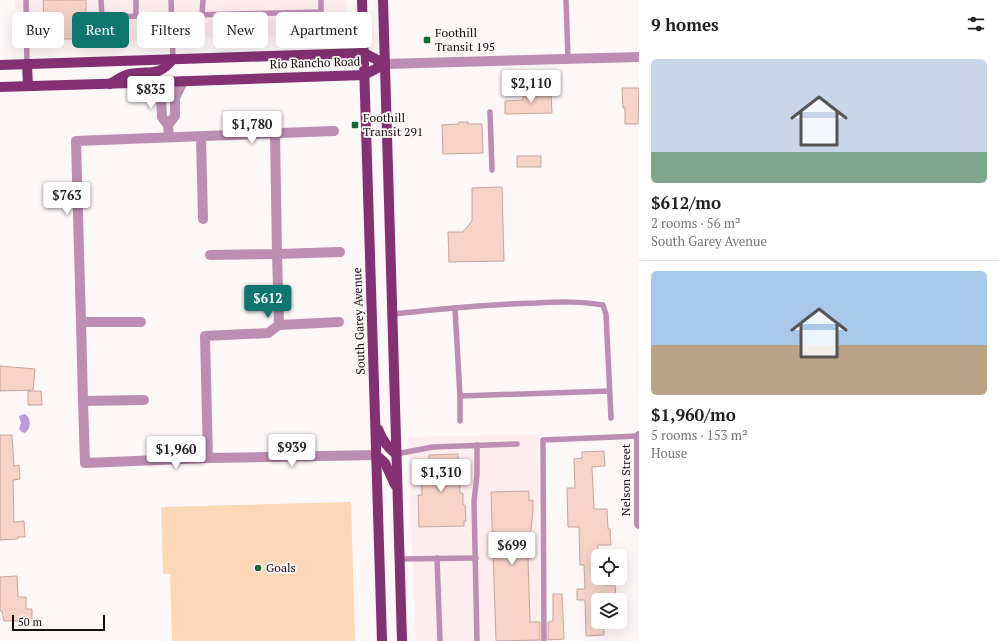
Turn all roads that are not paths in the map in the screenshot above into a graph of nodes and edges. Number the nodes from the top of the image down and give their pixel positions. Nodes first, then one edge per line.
1 (26, 0) edge
2 (101, 0) edge
3 (136, 0) edge
4 (171, 0) edge
5 (203, 0) edge
6 (321, 0) edge
7 (362, 0) edge
8 (383, 0) edge
9 (566, 0) edge
10 (172, 12) edge
11 (202, 12) edge
12 (205, 14) edge
13 (136, 16) joint
14 (174, 48) edge
15 (364, 53) junction
16 (639, 57) edge
17 (174, 59) junction
18 (568, 59) junction
19 (27, 64) junction
20 (385, 64) junction
21 (0, 65) edge
22 (364, 75) junction
23 (183, 81) junction
24 (151, 83) junction
25 (110, 84) junction
26 (28, 86) junction
27 (0, 87) edge
28 (490, 112) dead end
29 (168, 125) junction
30 (334, 131) dead end
31 (275, 133) junction
32 (201, 137) junction
33 (169, 138) junction
34 (492, 170) dead end
35 (203, 219) dead end
36 (340, 252) dead end
37 (277, 254) junction
38 (210, 256) dead end
39 (454, 308) junction
40 (392, 314) junction
41 (81, 322) junction
42 (141, 322) dead end
43 (339, 322) dead end
44 (279, 325) junction
45 (609, 392) junction
46 (460, 396) junction
47 (144, 400) dead end
48 (83, 401) junction
49 (611, 418) dead end
50 (460, 421) dead end
51 (375, 422) junction
52 (639, 436) edge
53 (517, 444) dead end
54 (477, 445) junction
55 (396, 454) junction
56 (376, 455) junction
57 (208, 458) junction
58 (398, 493) junction
59 (639, 524) edge
60 (437, 558) junction
61 (476, 558) junction
62 (400, 559) junction
63 (382, 641) edge
64 (402, 641) edge
65 (440, 641) edge
66 (477, 641) edge
67 (544, 641) edge

1 - 19 lane
2 - 13 lane
3 - 13 lane
4 - 10 lane
5 - 11 lane
6 - 12 lane
7 - 15 main road, South Garey Avenue
8 - 20 main road
9 - 18 lane
14 - 17 lane
15 - 17 main road, Rio Rancho Road
15 - 20 main road, Rio Rancho Road
15 - 22 main road, South Garey Avenue
16 - 18 street
17 - 19 main road, Rio Rancho Road
17 - 25 main road
18 - 20 street
19 - 21 main road, Rio Rancho Road
19 - 26 main road
20 - 22 main road, Rio Rancho Road
20 - 40 main road
22 - 23 main road, Rio Rancho Road
22 - 51 main road, South Garey Avenue
23 - 24 main road, Rio Rancho Road
23 - 29 street
24 - 25 main road, Rio Rancho Road
24 - 29 street
25 - 26 main road, Rio Rancho Road
26 - 27 main road, Rio Rancho Road
28 - 34 lane
29 - 33 street
30 - 31 street
31 - 32 street
31 - 37 street
32 - 33 street
32 - 35 street
33 - 41 street
36 - 37 street
37 - 38 street
37 - 44 street
39 - 40 lane
39 - 45 lane
39 - 46 lane
40 - 55 main road
41 - 42 street
41 - 48 street
43 - 44 street
44 - 57 street
45 - 46 lane
45 - 49 lane
46 - 50 lane
47 - 48 street
48 - 57 street
51 - 55 main road
51 - 56 main road, South Garey Avenue
52 - 59 street, Nelson Street
52 - 67 lane
53 - 54 lane
54 - 55 lane
54 - 61 lane
55 - 58 main road
56 - 57 street
56 - 58 main road
56 - 63 main road, South Garey Avenue
58 - 62 main road
60 - 61 lane
60 - 62 lane
60 - 65 lane
61 - 66 lane
62 - 64 main road

